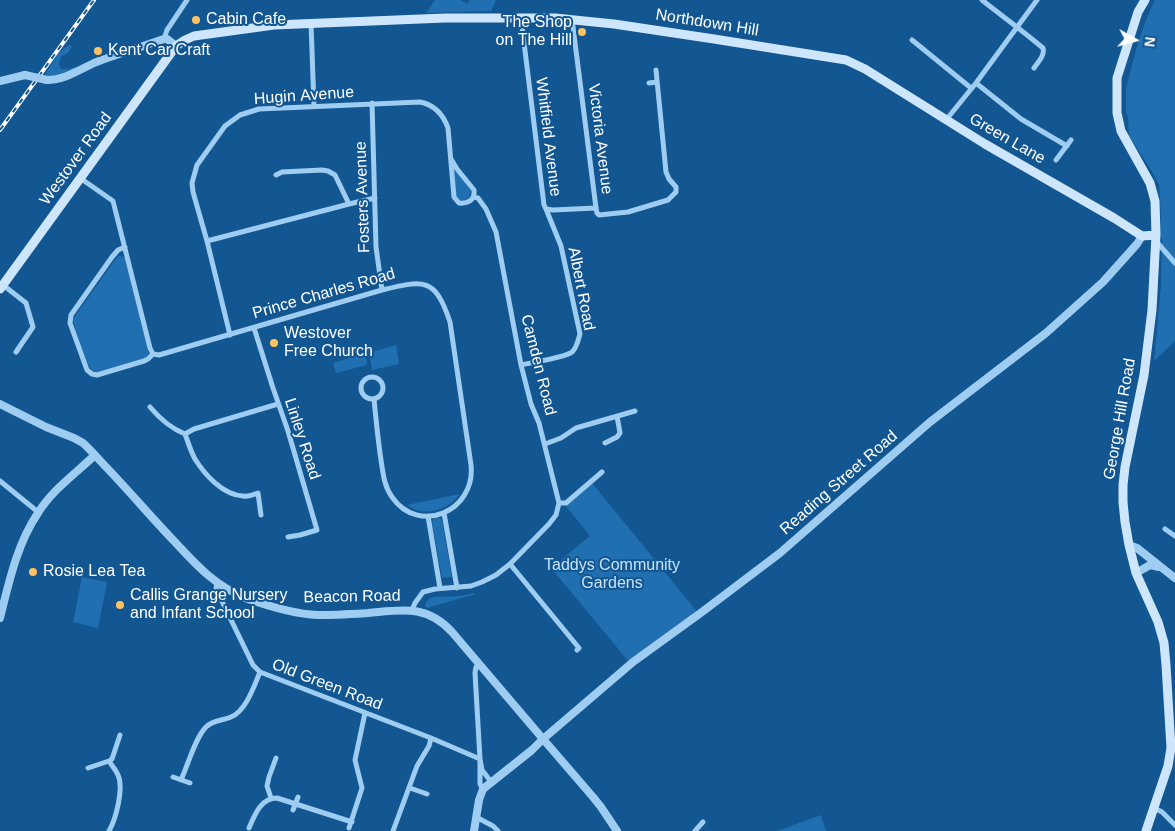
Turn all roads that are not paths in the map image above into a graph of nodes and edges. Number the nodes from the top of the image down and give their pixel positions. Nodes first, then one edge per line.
1 (187, 0) edge
2 (982, 0) edge
3 (1037, 0) edge
4 (1145, 0) edge
5 (520, 18) junction
6 (572, 19) junction
7 (311, 23) junction
8 (1017, 27) junction
9 (164, 39) junction
10 (912, 40) dead end
11 (176, 46) junction
12 (846, 60) joint
13 (1034, 68) dead end
14 (656, 70) dead end
15 (0, 81) edge
16 (657, 82) junction
17 (649, 83) dead end
18 (976, 83) junction
19 (971, 88) junction
20 (372, 104) junction
21 (314, 106) junction
22 (946, 120) junction
23 (1071, 140) dead end
24 (1067, 146) junction
25 (451, 158) junction
26 (1056, 160) dead end
27 (276, 175) dead end
28 (80, 178) junction
29 (473, 197) junction
30 (375, 198) junction
31 (349, 204) junction
32 (596, 208) junction
33 (546, 209) junction
34 (496, 232) joint
35 (1142, 236) junction
36 (1156, 238) junction
37 (207, 241) junction
38 (125, 247) junction
39 (1175, 263) edge
40 (2, 287) edge
41 (382, 290) junction
42 (254, 328) junction
43 (230, 334) junction
44 (16, 352) dead end
45 (153, 354) junction
46 (521, 364) junction
47 (374, 399) junction
48 (0, 404) edge
49 (278, 404) junction
50 (150, 407) dead end
51 (635, 411) dead end
52 (617, 416) junction
53 (185, 434) junction
54 (605, 443) dead end
55 (545, 444) junction
56 (95, 455) junction
57 (602, 472) dead end
58 (0, 481) edge
59 (559, 503) junction
60 (38, 512) junction
61 (444, 513) junction
62 (261, 515) dead end
63 (428, 516) junction
64 (1165, 529) dead end
65 (1175, 536) edge
66 (288, 537) dead end
67 (1129, 545) junction
68 (510, 564) junction
69 (1161, 567) junction
70 (1136, 573) junction
71 (1175, 578) edge
72 (217, 582) junction
73 (440, 588) junction
74 (457, 588) junction
75 (412, 610) junction
76 (0, 618) edge
77 (577, 650) dead end
78 (479, 663) junction
79 (260, 672) junction
80 (365, 713) junction
81 (1173, 733) edge
82 (432, 738) junction
83 (117, 739) dead end
84 (543, 739) junction
85 (276, 758) dead end
86 (480, 759) junction
87 (109, 761) junction
88 (266, 761) dead end
89 (273, 764) junction
90 (88, 768) dead end
91 (173, 777) dead end
92 (182, 780) junction
93 (492, 783) junction
94 (190, 784) dead end
95 (410, 788) junction
96 (483, 790) junction
97 (427, 794) dead end
98 (298, 797) dead end
99 (271, 798) junction
100 (295, 804) junction
101 (1154, 808) junction
102 (293, 810) dead end
103 (476, 817) junction
104 (245, 820) dead end
105 (252, 822) junction
106 (352, 822) junction
107 (703, 822) dead end
108 (1175, 826) edge
109 (249, 828) dead end
110 (350, 828) dead end
111 (109, 831) edge
112 (392, 831) edge
113 (474, 831) edge
114 (498, 831) edge
115 (618, 831) edge
116 (694, 831) edge
117 (1146, 831) edge

1 - 9 street
2 - 8 street
3 - 8 street
4 - 36 main road, George Hill Road
5 - 6 main road, Northdown Hill
5 - 7 main road, Northdown Hill
5 - 33 street, Whitfield Avenue
6 - 12 main road, Northdown Hill
6 - 32 street, Victoria Avenue
7 - 11 main road, Northdown Hill
7 - 21 street
8 - 13 street
8 - 18 street
9 - 11 street
9 - 15 street, bridge
10 - 19 street
11 - 28 main road, Westover Road
12 - 22 main road, Green Lane
14 - 16 street, Victoria Avenue
16 - 17 street
16 - 32 street, Victoria Avenue
18 - 19 street
18 - 24 street
19 - 22 street
20 - 21 street, Hugin Avenue
20 - 25 street, Hugin Avenue
20 - 30 street, Fosters Avenue
21 - 37 street, Hugin Avenue
22 - 35 main road, Green Lane
23 - 24 street
24 - 26 street
25 - 29 street, Hugin Avenue
25 - 29 street, Hugin Avenue
27 - 31 street
28 - 38 street
28 - 40 main road, Westover Road
29 - 34 street, Hugin Avenue
30 - 31 street
30 - 41 street, Fosters Avenue
31 - 37 street
32 - 33 street, Whitfield Avenue
33 - 46 street, Albert Road
34 - 46 street, Camden Road
35 - 36 main road
35 - 84 street, Reading Street Road
36 - 39 street
36 - 67 main road, George Hill Road
37 - 43 street, Hugin Avenue
38 - 45 street
38 - 45 street, Prince Charles Road
40 - 44 street
41 - 42 street, Prince Charles Road
41 - 61 street, Prince Charles Road
42 - 43 street, Prince Charles Road
42 - 49 street, Linley Road
43 - 45 street, Prince Charles Road
46 - 55 street, Camden Road
47 - 47 street
47 - 63 street
48 - 56 street, Beacon Road
49 - 53 street
49 - 66 street, Linley Road
50 - 53 street
51 - 52 street
52 - 54 street
52 - 55 street
53 - 62 street
55 - 59 street, Camden Road
56 - 60 street
56 - 72 street, Beacon Road
57 - 59 street
58 - 60 street
59 - 68 street
60 - 76 street
61 - 63 street, Prince Charles Road
61 - 74 street
63 - 73 street
64 - 65 street
67 - 69 street
67 - 70 main road, George Hill Road
68 - 74 street
68 - 77 street
69 - 70 street
69 - 71 street
70 - 81 main road, George Hill Road
72 - 75 street, Beacon Road
72 - 79 street, Old Green Road
73 - 74 street
73 - 75 street
75 - 78 street, Beacon Road
78 - 84 street, Beacon Road
78 - 86 street
79 - 80 street, Old Green Road
79 - 92 street
80 - 82 street, Old Green Road
80 - 106 street
81 - 101 main road, George Hill Road
82 - 86 street, Old Green Road
82 - 95 street
83 - 87 street
84 - 93 street, Reading Street Road
84 - 115 street, Beacon Road
85 - 89 street
86 - 93 street
86 - 96 street
87 - 90 street
87 - 111 street
88 - 89 street
89 - 99 street
91 - 92 street
92 - 94 street
93 - 96 street, Reading Street Road
95 - 97 street
95 - 112 street
96 - 103 street
98 - 100 street
99 - 100 street
99 - 105 street
100 - 102 street
100 - 106 street
101 - 108 street
101 - 117 main road, George Hill Road
103 - 113 street
103 - 114 street
104 - 105 street
105 - 109 street
106 - 110 street
107 - 116 street

